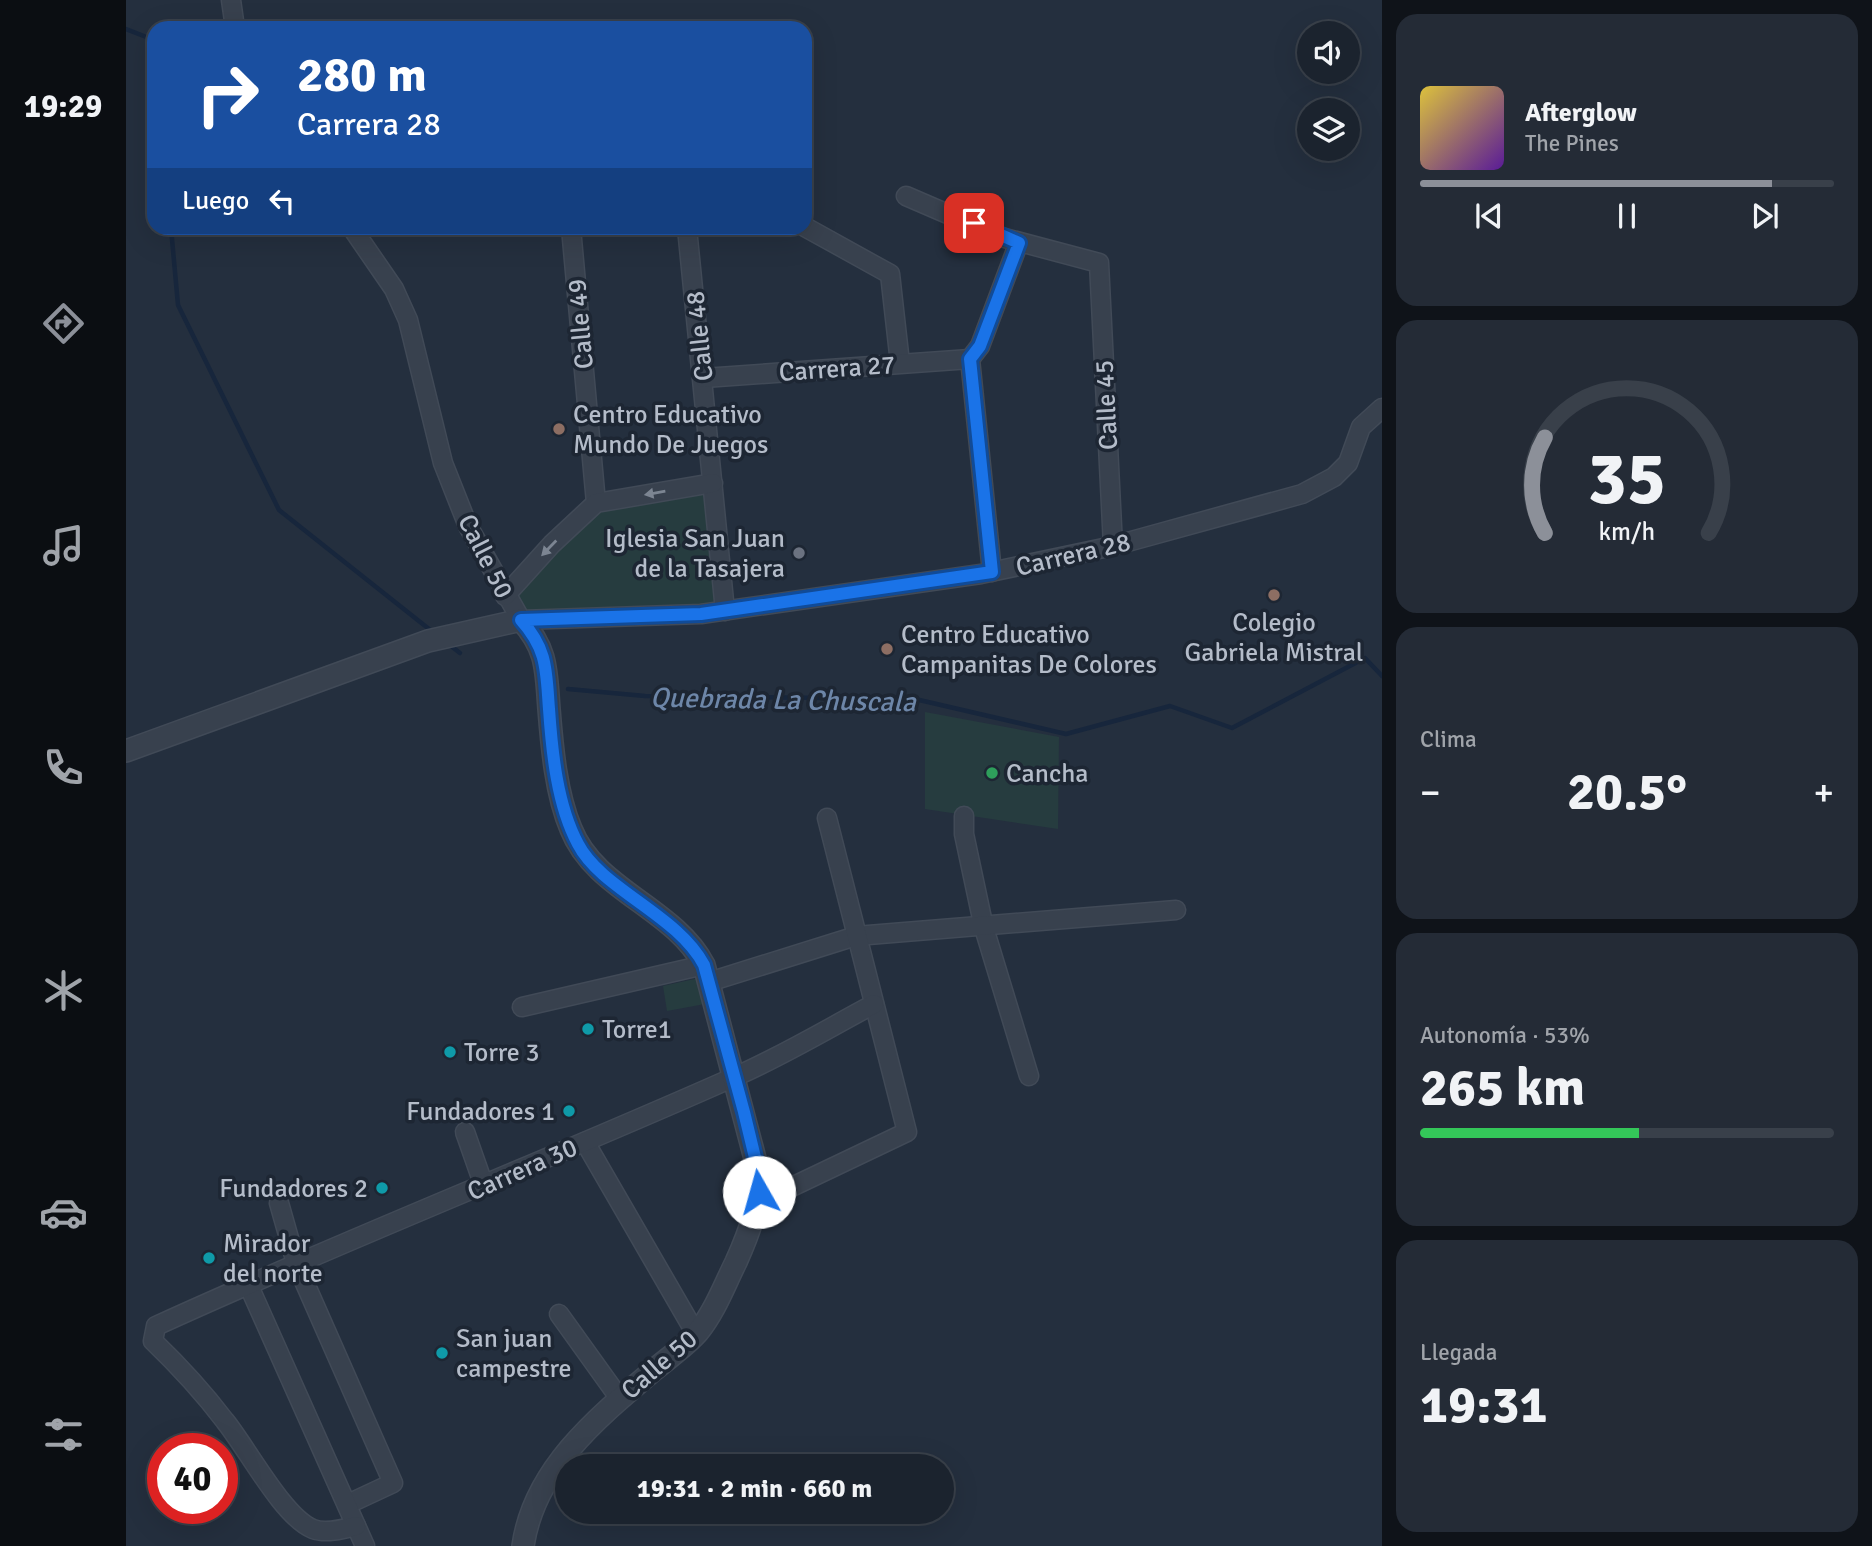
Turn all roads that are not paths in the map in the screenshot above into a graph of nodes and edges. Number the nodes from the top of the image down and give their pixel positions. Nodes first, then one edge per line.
1 (231, 0) edge
2 (234, 21) edge
3 (906, 196) dead end
4 (812, 231) edge
5 (359, 235) edge
6 (572, 235) edge
7 (688, 235) edge
8 (1019, 243) junction
9 (970, 359) junction
10 (900, 363) junction
11 (704, 378) junction
12 (1382, 408) edge
13 (713, 483) junction
14 (596, 503) junction
15 (1113, 546) junction
16 (992, 572) junction
17 (505, 596) junction
18 (725, 611) junction
19 (521, 620) junction
20 (126, 751) edge
21 (964, 816) dead end
22 (827, 818) dead end
23 (1176, 909) dead end
24 (984, 928) junction
25 (856, 936) junction
26 (706, 973) junction
27 (874, 1004) junction
28 (522, 1007) dead end
29 (1029, 1076) dead end
30 (733, 1077) junction
31 (465, 1132) dead end
32 (584, 1142) junction
33 (484, 1186) junction
34 (279, 1203) dead end
35 (756, 1204) junction
36 (296, 1263) junction
37 (248, 1284) junction
38 (559, 1314) dead end
39 (696, 1334) junction
40 (620, 1399) junction
41 (348, 1504) junction
42 (356, 1526) junction
43 (365, 1546) edge
44 (523, 1546) edge

1 - 2 street
3 - 8 street
4 - 10 street
5 - 17 street, Calle 50
6 - 14 street, Calle 49
7 - 11 street, Calle 48
8 - 9 street
8 - 15 street, Calle 45
9 - 10 street, Carrera 27
9 - 16 street
10 - 11 street, Carrera 27
11 - 13 street, Calle 48
12 - 15 street, Carrera 28
13 -> 14 street
13 - 18 street, Calle 48
14 -> 17 street
15 - 16 street, Carrera 28
16 - 18 street, Carrera 28
17 - 19 street, Calle 50
18 - 19 street, Carrera 28
19 - 20 street
19 - 26 street, Calle 50
21 - 24 street
22 - 25 street
23 - 24 street
24 - 25 street
24 - 29 street
25 - 26 street
25 - 27 street
26 - 28 street
26 - 30 street, Calle 50
27 - 30 street, Carrera 30
27 - 35 street
30 - 32 street, Carrera 30
30 - 35 street, Calle 50
31 - 33 street
32 - 33 street, Carrera 30
32 - 39 street
33 - 36 street, Carrera 30
34 - 36 street
35 - 39 street, Calle 50
36 - 37 street, Carrera 30
36 - 41 street
37 - 41 street
37 - 42 street, Carrera 30
38 - 40 street
39 - 40 street, Calle 50
40 - 44 street, Calle 50
41 - 42 street
42 - 43 street

